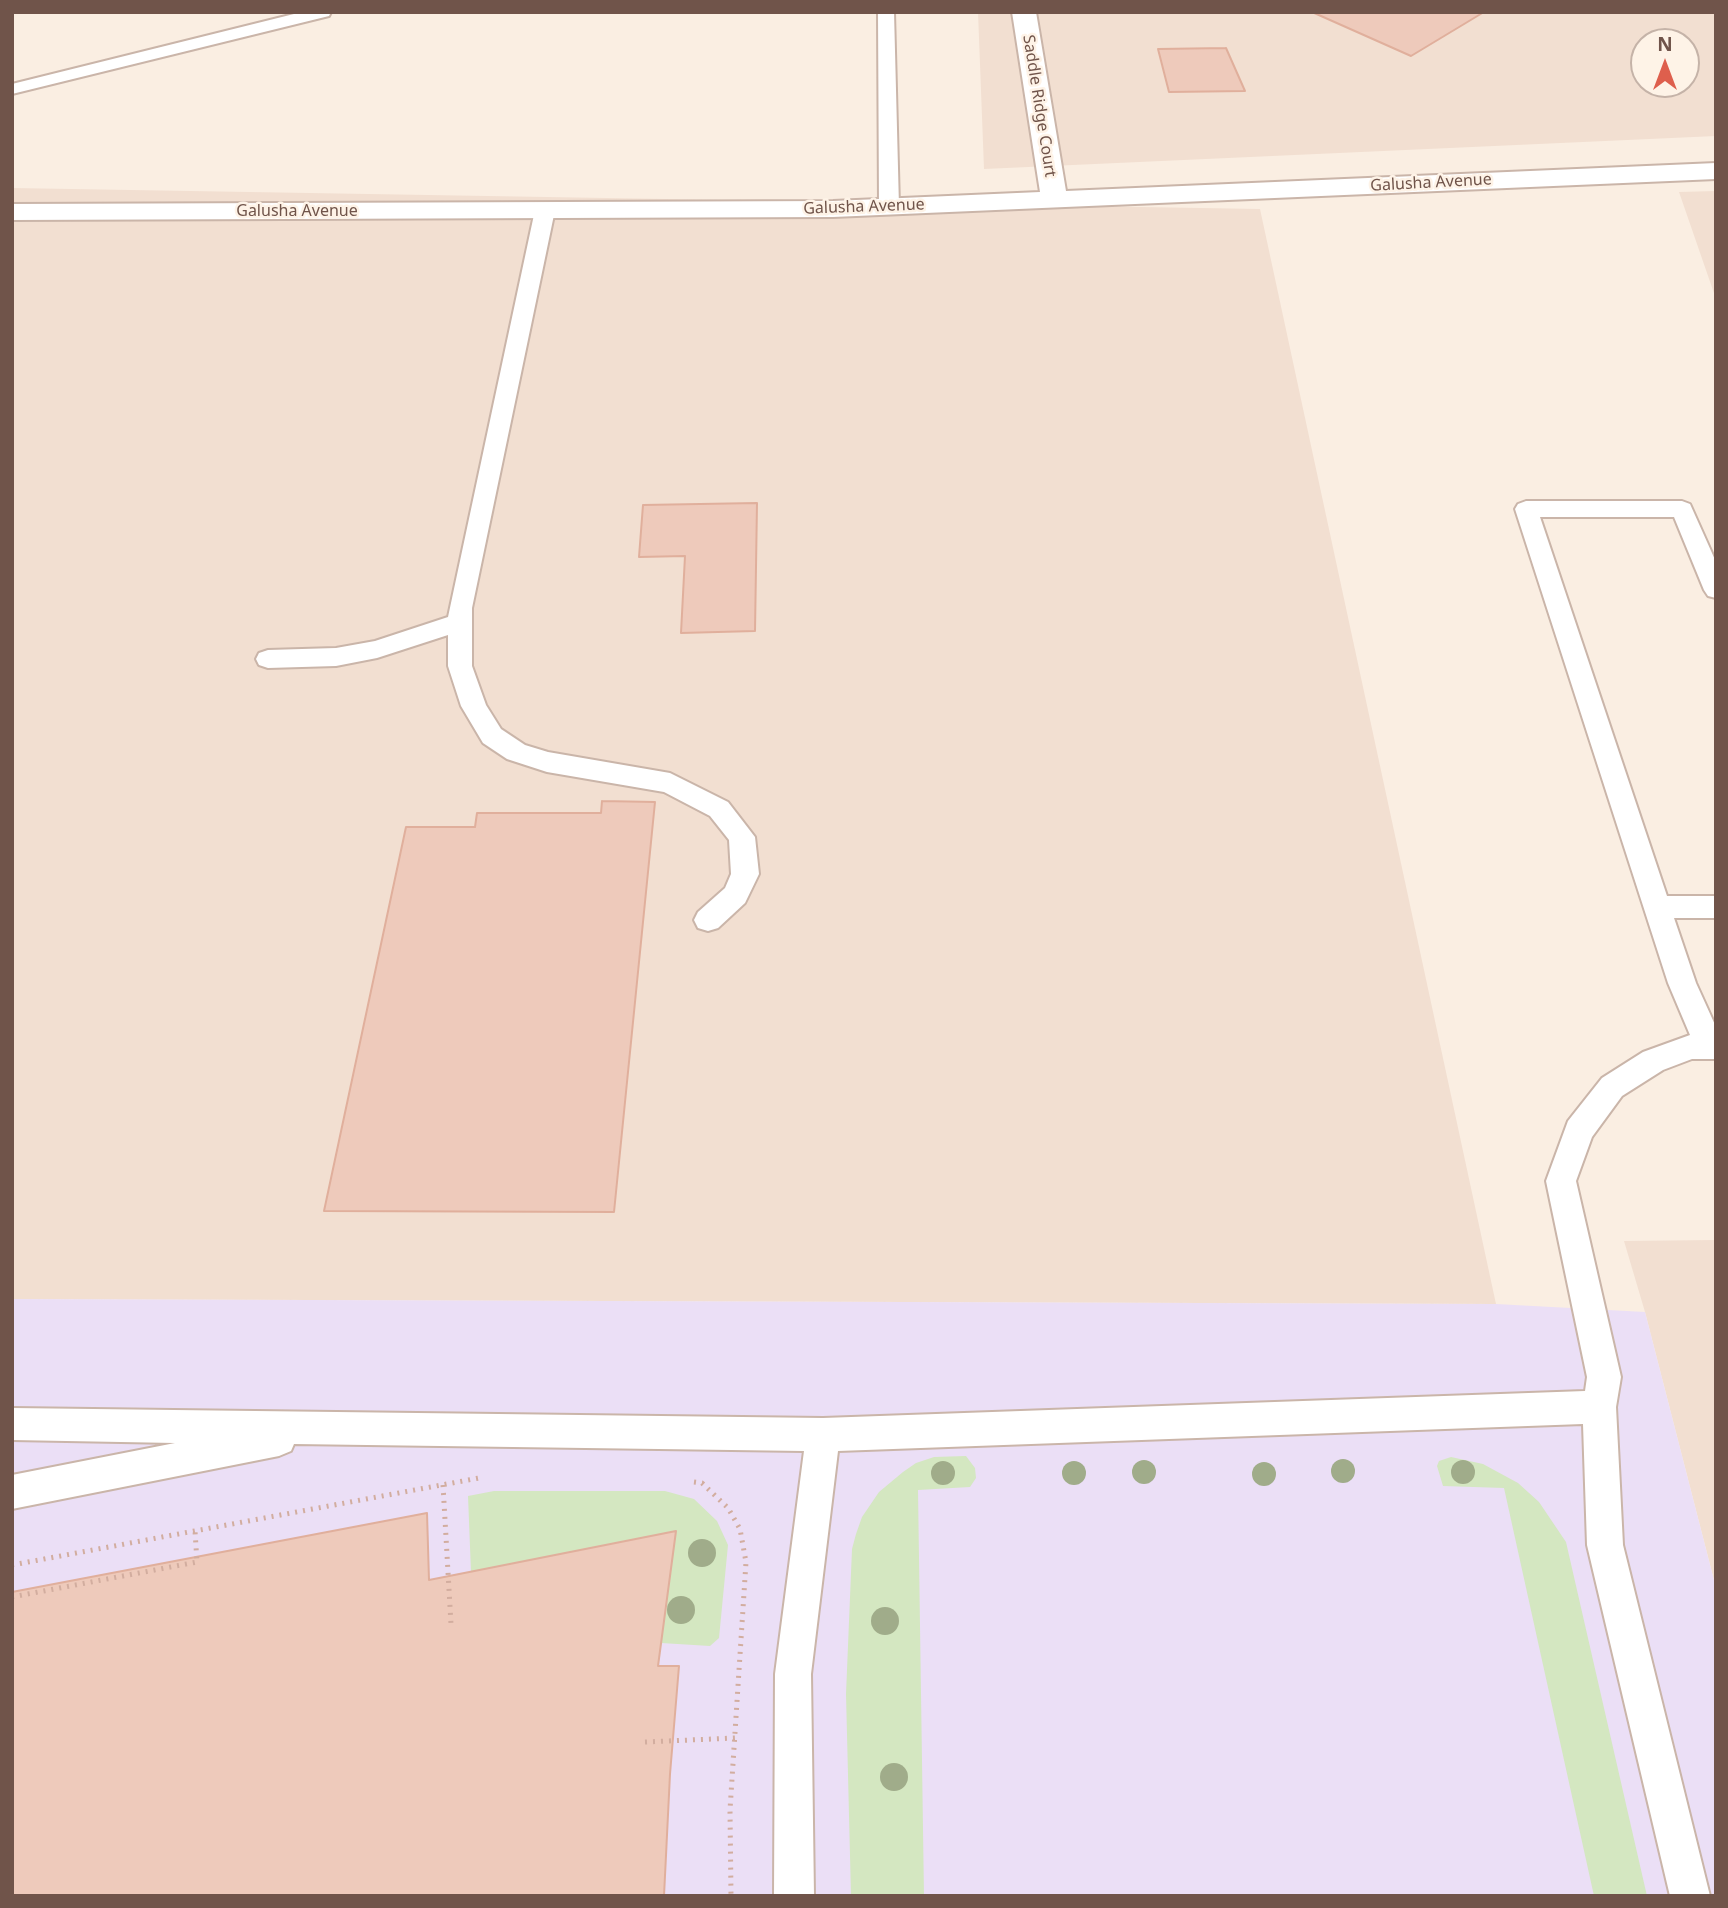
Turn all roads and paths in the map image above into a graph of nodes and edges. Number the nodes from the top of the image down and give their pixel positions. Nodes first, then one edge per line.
1 (323, 12) edge
2 (886, 12) edge
3 (1024, 12) edge
4 (12, 89) edge
5 (1716, 171) edge
6 (1054, 200) junction
7 (889, 207) junction
8 (545, 210) junction
9 (12, 212) edge
10 (1716, 590) edge
11 (460, 622) junction
12 (268, 659) dead end
13 (1657, 907) junction
14 (1716, 907) edge
15 (708, 920) dead end
16 (1713, 1047) edge
17 (1599, 1407) junction
18 (12, 1424) edge
19 (337, 1427) junction
20 (823, 1435) junction
21 (489, 1476) dead end
22 (690, 1481) dead end
23 (443, 1485) junction
24 (12, 1492) edge
25 (195, 1531) junction
26 (12, 1565) edge
27 (12, 1597) edge
28 (451, 1623) dead end
29 (735, 1738) junction
30 (645, 1742) dead end
31 (731, 1896) edge
32 (794, 1896) edge
33 (1690, 1896) edge

1 - 4 lane
2 - 7 lane
3 - 6 street, Saddle Ridge Court
5 - 6 street, Galusha Avenue
6 - 7 street, Galusha Avenue
7 - 8 street, Galusha Avenue
8 - 9 street, Galusha Avenue
8 - 11 lane
10 - 13 lane
11 - 12 lane
11 - 15 lane
13 - 14 lane
13 - 16 lane
16 - 17 lane
17 - 20 lane
17 - 33 lane
18 - 19 lane
19 - 20 lane
19 - 24 lane
20 - 32 lane
21 - 23 path
22 - 29 path
23 - 25 path
23 - 28 path
25 - 26 path
25 - 27 path
29 - 30 path
29 - 31 path

